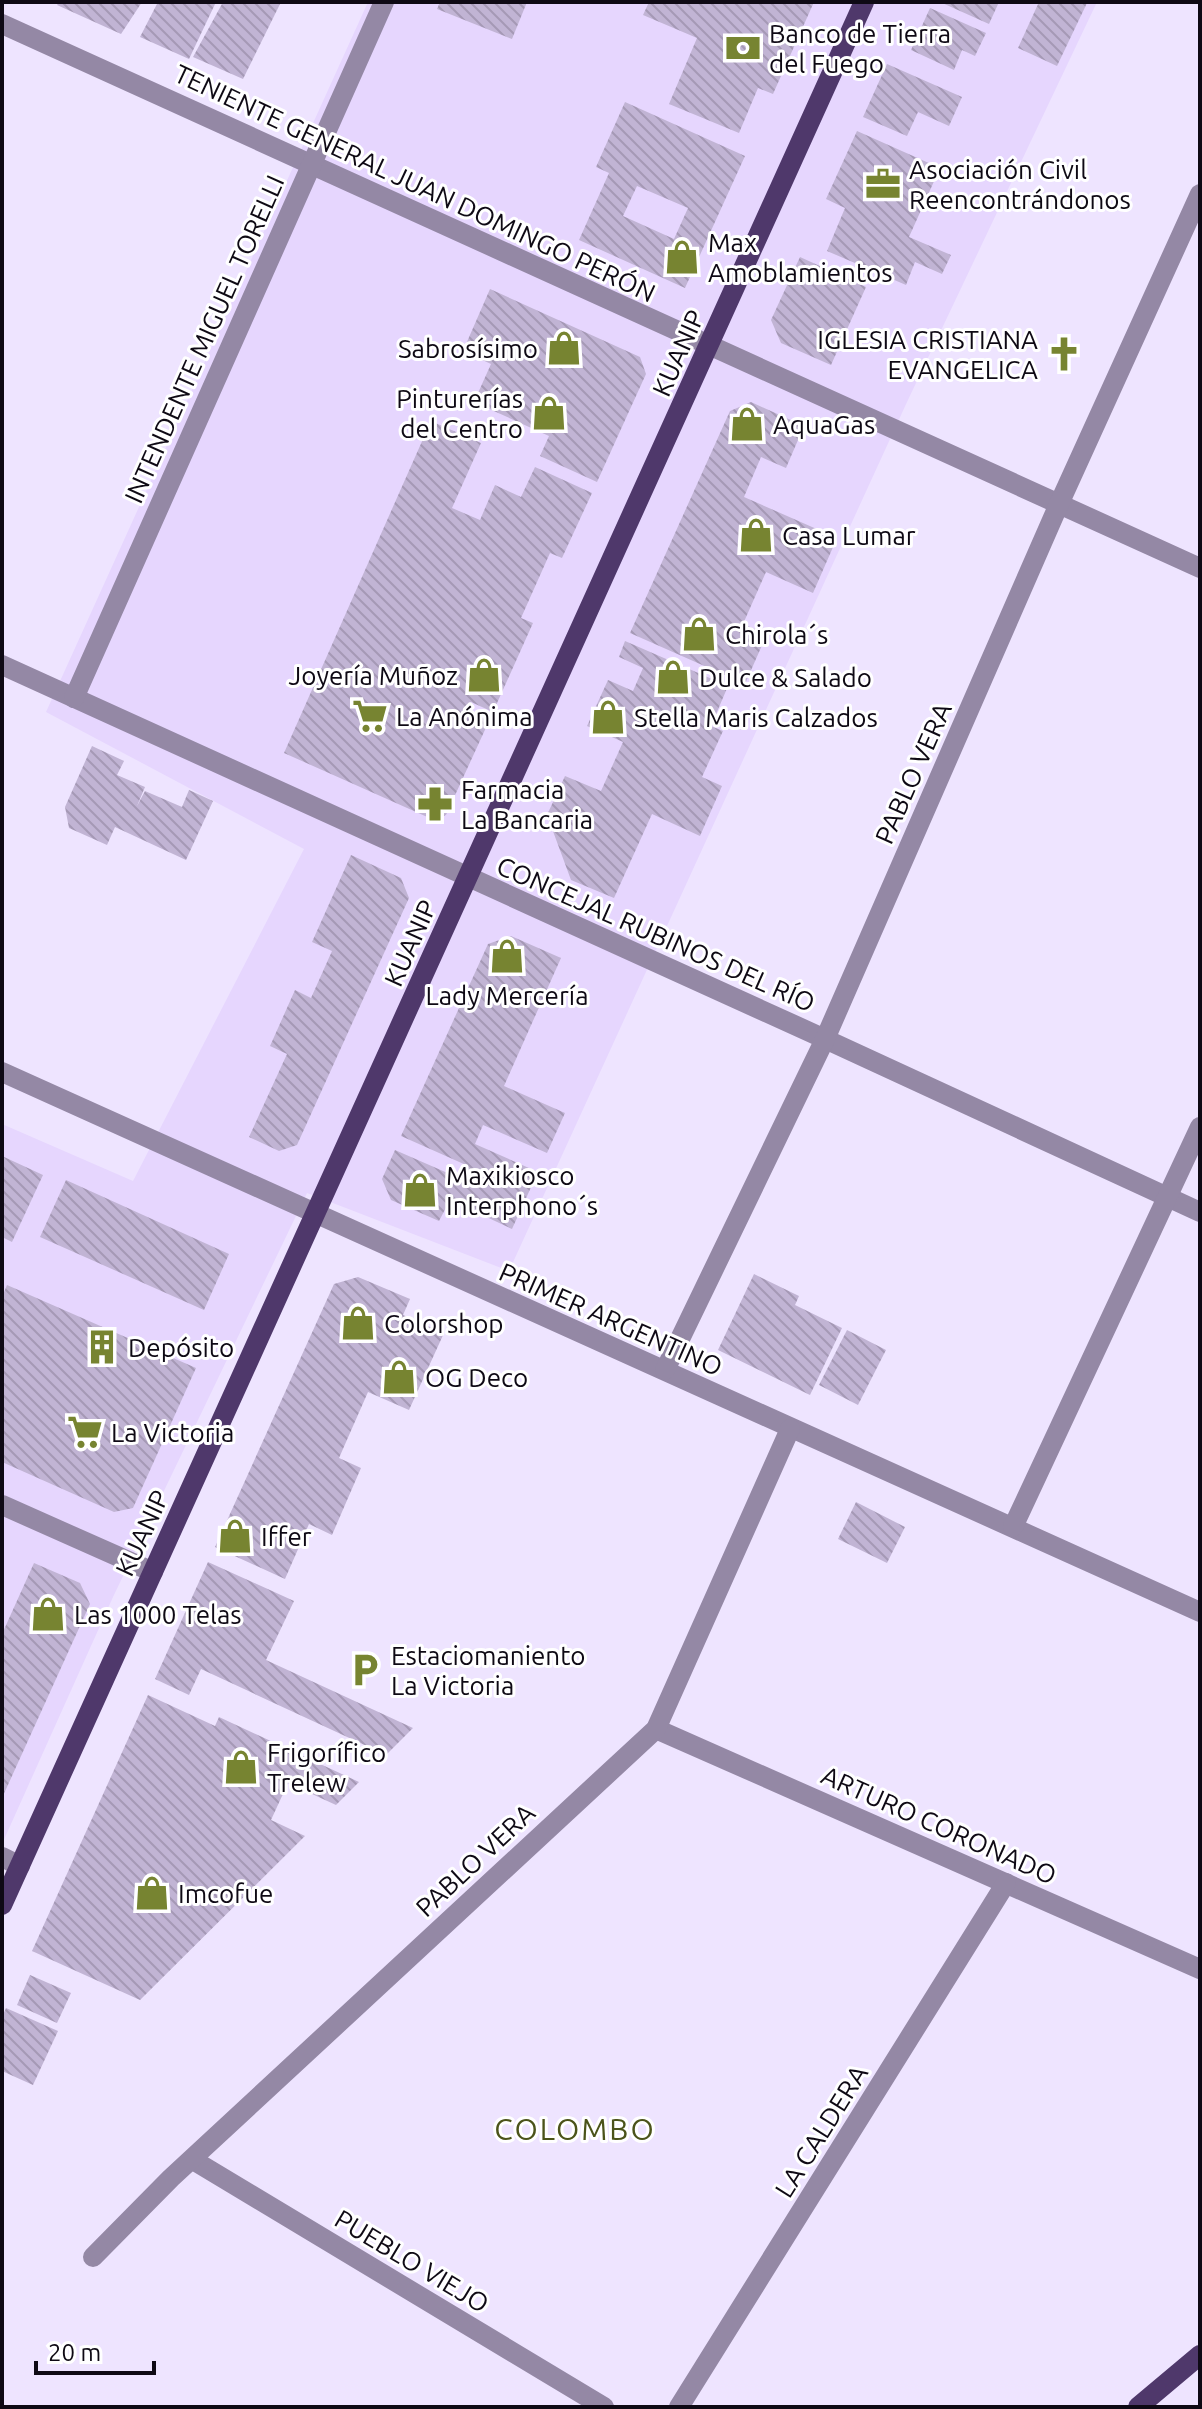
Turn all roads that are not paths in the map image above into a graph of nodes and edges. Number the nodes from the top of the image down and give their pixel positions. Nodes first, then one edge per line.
1 (384, 2) edge
2 (864, 2) edge
3 (2, 24) edge
4 (310, 164) junction
5 (1200, 194) edge
6 (709, 346) junction
7 (1059, 504) junction
8 (1200, 568) edge
9 (2, 665) edge
10 (74, 698) junction
11 (468, 877) junction
12 (825, 1039) junction
13 (2, 1072) edge
14 (1200, 1127) edge
15 (1167, 1198) junction
16 (1200, 1212) edge
17 (316, 1215) junction
18 (665, 1370) junction
19 (790, 1429) junction
20 (2, 1505) edge
21 (1013, 1527) junction
22 (153, 1572) junction
23 (1200, 1612) edge
24 (656, 1729) junction
25 (11, 1862) edge
26 (1006, 1883) junction
27 (2, 1905) edge
28 (1200, 1969) edge
29 (193, 2160) junction
30 (93, 2257) dead end
31 (1200, 2355) edge
32 (604, 2407) edge
33 (679, 2407) edge
34 (1138, 2407) edge

1 - 4 street, INTENDENTE MIGUEL TORELLI
2 - 6 main road, KUANIP
3 - 4 street, TENIENTE GENERAL JUAN DOMINGO PERÓN
4 - 6 street, TENIENTE GENERAL JUAN DOMINGO PERÓN
4 - 10 street, INTENDENTE MIGUEL TORELLI
5 - 7 street, PABLO VERA
6 - 7 street, TENIENTE GENERAL JUAN DOMINGO PERÓN
6 - 11 main road, KUANIP
7 - 8 street, TENIENTE GENERAL JUAN DOMINGO PERÓN
7 - 12 street, PABLO VERA
9 - 10 street, CONCEJAL RUBINOS DEL RÍO
10 - 11 street, CONCEJAL RUBINOS DEL RÍO
11 - 12 street, CONCEJAL RUBINOS DEL RÍO
11 - 17 main road, KUANIP
12 - 15 street, CONCEJAL RUBINOS DEL RÍO
12 - 18 street, PABLO VERA
13 - 17 street, PRIMER ARGENTINO
14 - 15 street
15 - 16 street, CONCEJAL RUBINOS DEL RÍO
15 - 21 street
17 - 18 street, PRIMER ARGENTINO
17 - 22 main road, KUANIP
18 - 19 street, PRIMER ARGENTINO
19 - 21 street, PRIMER ARGENTINO
19 - 24 street, PABLO VERA
20 - 22 street
21 - 23 street, PRIMER ARGENTINO
22 - 25 main road, KUANIP
24 - 26 street, ARTURO CORONADO
24 - 29 street, PABLO VERA
25 - 27 main road, KUANIP
26 - 28 street, ARTURO CORONADO
26 - 33 street, LA CALDERA
29 - 30 street, PABLO VERA
29 - 32 street, PUEBLO VIEJO
31 - 34 main road

